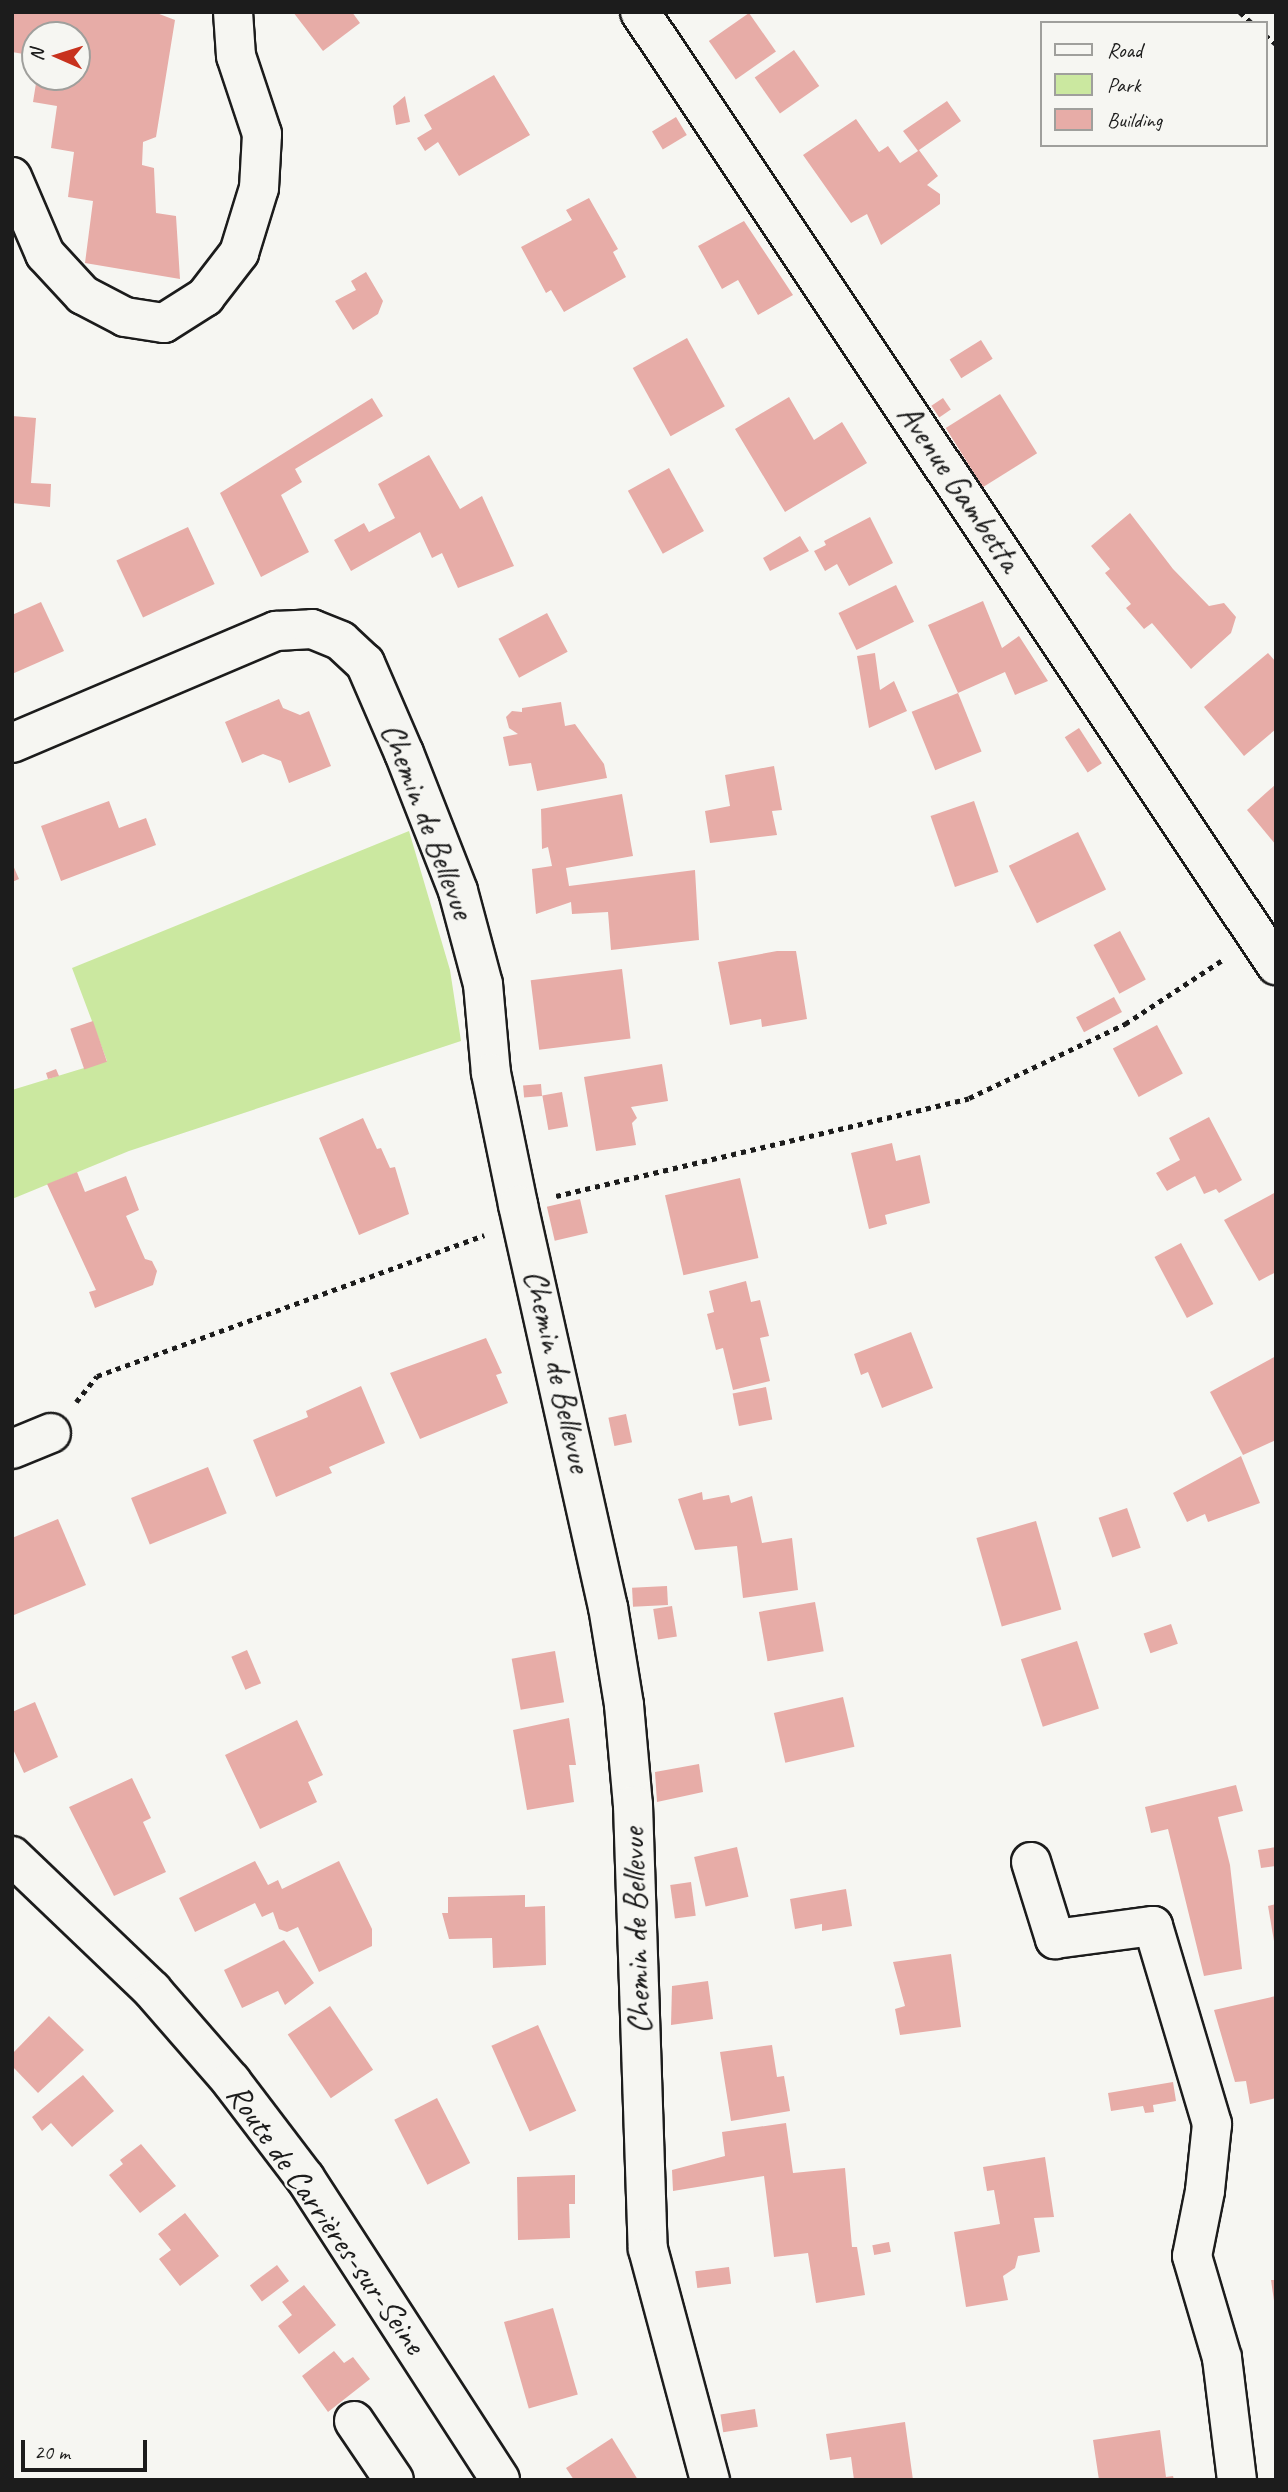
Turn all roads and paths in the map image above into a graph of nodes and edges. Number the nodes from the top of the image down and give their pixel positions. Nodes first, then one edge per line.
1 (233, 12) edge
2 (640, 12) edge
3 (12, 177) edge
4 (12, 743) edge
5 (1270, 954) edge
6 (520, 1214) junction
7 (51, 1433) joint
8 (12, 1449) edge
9 (12, 1856) edge
10 (1031, 1862) dead end
11 (355, 2421) dead end
12 (394, 2480) edge
13 (500, 2480) edge
14 (710, 2480) edge
15 (1237, 2480) edge

1 - 3 street
2 - 5 street, Avenue Gambetta
4 - 6 street, Chemin de Bellevue
5 - 6 path
6 - 7 path
6 - 14 street, Chemin de Bellevue
7 - 8 street
9 - 13 street, Route de Carrières-sur-Seine
10 - 15 street
11 - 12 street

